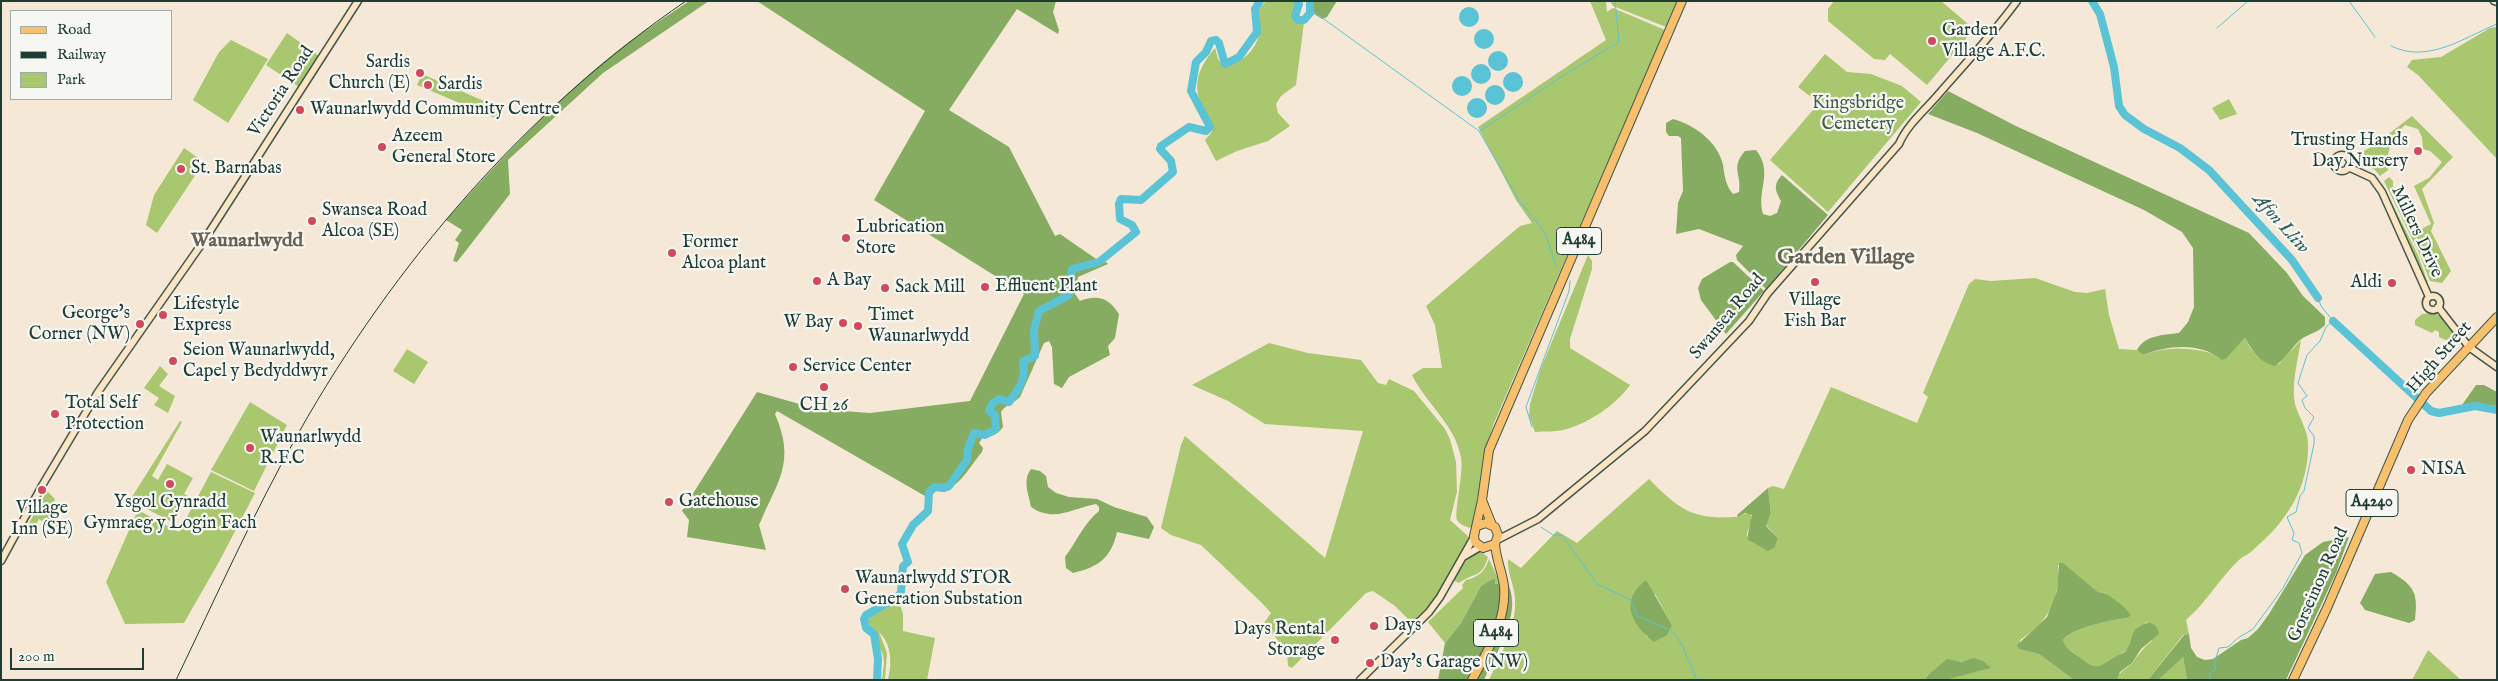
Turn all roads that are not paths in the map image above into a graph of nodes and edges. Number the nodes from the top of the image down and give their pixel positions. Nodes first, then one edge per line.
1 (358, 1) edge
2 (1682, 1) edge
3 (2017, 1) edge
4 (2348, 167) dead end
5 (2429, 297) junction
6 (2438, 307) junction
7 (2497, 317) edge
8 (2469, 347) junction
9 (2497, 367) edge
10 (2408, 420) joint
11 (1482, 500) junction
12 (1477, 526) junction
13 (1494, 526) junction
14 (1512, 532) junction
15 (1474, 537) junction
16 (1496, 542) junction
17 (1483, 547) junction
18 (1462, 558) junction
19 (1, 561) edge
20 (1496, 562) junction
21 (1360, 680) edge
22 (1472, 680) edge
23 (2293, 680) edge

1 - 19 main road, Victoria Road
2 - 11 main road, A484
3 - 14 main road, Swansea Road
4 - 5 main road, Millers Drive
5 - 6 main road
5 - 6 main road
6 - 8 main road
7 - 8 main road, High Street / A4240
8 - 9 main road
8 - 10 main road, High Street / A4240
10 - 23 main road, Gorseinon Road / A4240
11 - 12 main road, A484
11 - 13 main road, A484
12 - 13 main road
12 - 15 main road, A484
13 - 14 main road
13 - 16 main road, A484
14 - 16 main road, Swansea Road
15 - 17 main road, A484
15 - 18 main road
16 - 17 main road
16 - 20 main road, A484
17 - 18 main road
17 - 20 main road, A484
18 - 21 main road
20 - 22 main road, A484

